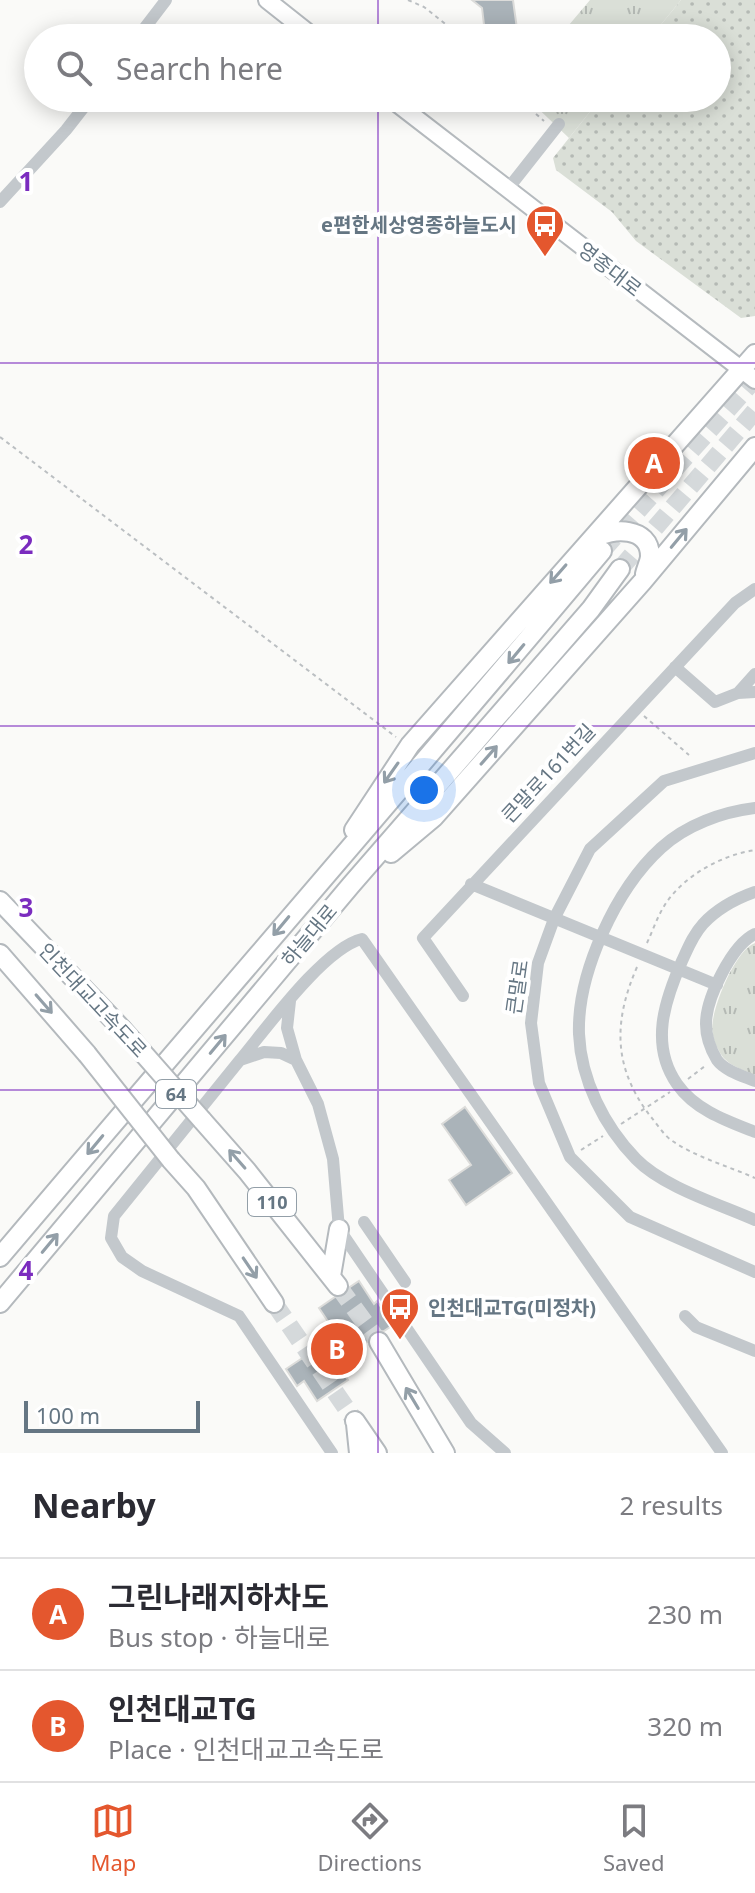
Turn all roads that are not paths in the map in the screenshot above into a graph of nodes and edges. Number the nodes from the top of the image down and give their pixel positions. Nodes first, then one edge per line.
1 (166, 0) edge
2 (267, 0) edge
3 (148, 24) edge
4 (297, 24) edge
5 (80, 112) edge
6 (408, 112) edge
7 (557, 127) road end
8 (507, 190) junction
9 (0, 202) edge
10 (755, 354) edge
11 (748, 375) edge
12 (755, 447) edge
13 (748, 461) edge
14 (595, 546) junction
15 (620, 569) tunnel mouth
16 (643, 581) junction
17 (755, 589) edge
18 (675, 667) junction
19 (755, 674) edge
20 (755, 692) edge
21 (738, 693) junction
22 (755, 753) edge
23 (755, 808) edge
24 (471, 884) junction
25 (351, 885) junction
26 (755, 892) edge
27 (0, 901) edge
28 (554, 919) junction
29 (755, 934) edge
30 (602, 938) junction
31 (0, 954) edge
32 (678, 970) junction
33 (717, 985) junction
34 (463, 996) dead end
35 (291, 999) junction
36 (240, 1060) junction
37 (296, 1060) junction
38 (755, 1081) edge
39 (755, 1132) edge
40 (755, 1220) edge
41 (364, 1222) dead end
42 (339, 1229) junction
43 (378, 1242) junction
44 (357, 1256) junction
45 (0, 1257) edge
46 (755, 1272) edge
47 (405, 1282) dead end
48 (1, 1302) edge
49 (274, 1303) tunnel mouth
50 (685, 1316) dead end
51 (379, 1342) tunnel mouth
52 (755, 1351) edge
53 (332, 1453) edge
54 (359, 1453) edge
55 (377, 1453) edge
56 (445, 1453) edge
57 (505, 1453) edge
58 (722, 1453) edge

1 - 3 street
2 - 4 main road
5 - 9 street
6 - 8 main road, 영종대로
7 - 8 street
8 - 11 main road, 영종대로
10 - 11 highway, 하늘대로
11 - 14 highway, 하늘대로
12 - 13 highway
16 -> 13 highway
14 - 16 highway
14 -> 45 highway, 하늘대로 / 64
15 - 25 highway, 하늘대로 / 64
25 -> 16 highway
17 - 18 street, 큰말로161번길
18 - 21 street
18 - 24 street, 큰말로161번길
19 - 21 street
20 - 21 street
22 - 28 street, 큰말로
23 - 30 street
24 - 28 street
24 - 34 street, 큰말로161번길
48 -> 25 highway, 하늘대로 / 64
26 - 32 street
42 -> 27 highway, 인천대교고속도로 / 110, bridge
28 - 30 street
28 - 46 street, 큰말로
29 - 33 street
30 - 32 street
30 - 40 street
31 -> 49 highway, 인천대교고속도로 / 110, bridge
32 - 33 street
32 - 39 street
33 - 38 street
35 - 36 street
35 - 37 street
35 - 58 street
36 - 37 street
36 - 53 street
37 - 42 street
41 - 43 street
42 - 44 street
43 - 44 street
43 - 47 street
44 - 57 street
50 - 52 street
56 -> 51 highway
54 - 55 highway

